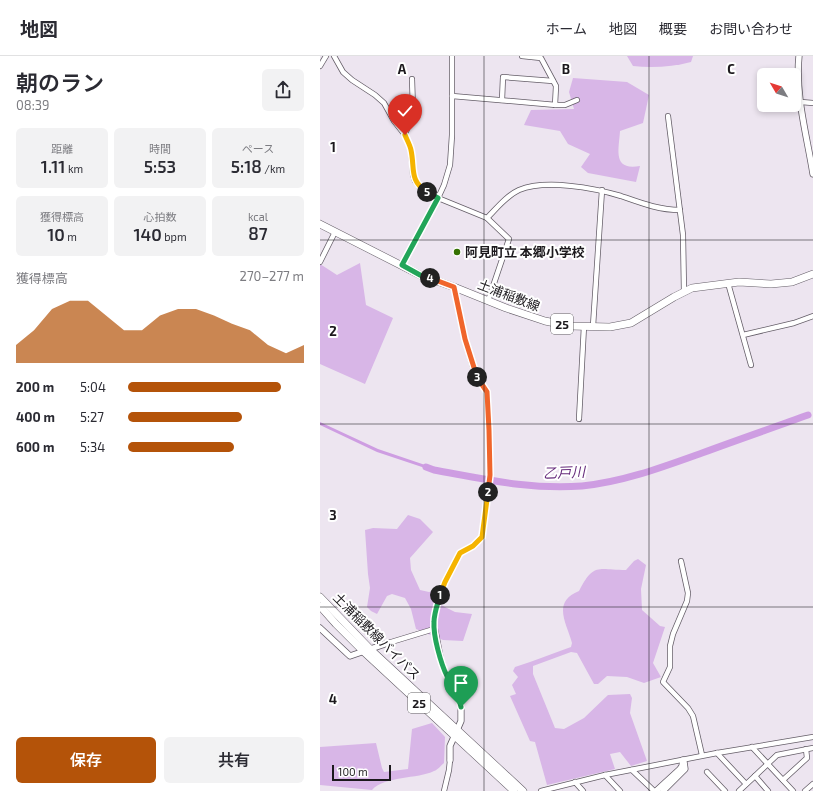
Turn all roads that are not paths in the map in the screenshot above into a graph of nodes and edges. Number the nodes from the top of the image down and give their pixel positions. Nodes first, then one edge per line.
1 (326, 56) edge
2 (334, 56) edge
3 (452, 56) edge
4 (522, 56) edge
5 (797, 57) edge
6 (320, 66) edge
7 (797, 68) edge
8 (412, 79) dead end
9 (553, 80) junction
10 (452, 96) junction
11 (502, 100) junction
12 (577, 100) dead end
13 (801, 102) joint
14 (813, 103) edge
15 (555, 105) junction
16 (668, 116) dead end
17 (405, 135) junction
18 (813, 174) edge
19 (602, 190) junction
20 (438, 198) junction
21 (680, 210) junction
22 (487, 218) junction
23 (320, 224) edge
24 (335, 232) junction
25 (320, 262) edge
26 (402, 265) junction
27 (813, 274) edge
28 (728, 283) junction
29 (454, 287) junction
30 (684, 292) junction
31 (488, 300) junction
32 (813, 316) edge
33 (584, 326) junction
34 (593, 326) junction
35 (743, 335) junction
36 (751, 365) dead end
37 (579, 419) dead end
38 (681, 561) dead end
39 (320, 597) edge
40 (320, 606) edge
41 (320, 628) edge
42 (434, 628) junction
43 (388, 643) joint
44 (367, 650) junction
45 (461, 707) joint
46 (455, 733) junction
47 (813, 737) edge
48 (752, 747) junction
49 (813, 748) edge
50 (806, 750) junction
51 (717, 752) junction
52 (702, 755) junction
53 (450, 760) joint
54 (683, 760) junction
55 (768, 764) junction
56 (632, 770) junction
57 (707, 772) dead end
58 (605, 775) junction
59 (755, 776) junction
60 (783, 780) junction
61 (575, 782) junction
62 (746, 784) junction
63 (813, 784) edge
64 (444, 791) edge
65 (514, 791) edge
66 (523, 791) edge
67 (541, 791) edge
68 (583, 791) edge
69 (620, 791) edge
70 (655, 791) edge
71 (663, 791) edge
72 (725, 791) edge
73 (739, 791) edge
74 (768, 791) edge
75 (793, 791) edge
76 (805, 791) edge

1 - 6 street
2 - 17 street
3 - 10 street
4 - 9 street
5 - 7 street
8 - 17 street
9 - 11 street
9 - 15 street
10 - 11 street
10 - 20 street
11 - 15 street
12 - 15 street
13 - 14 street
13 - 18 street
16 - 21 street
17 - 20 street
19 - 21 street
19 - 22 street
19 - 34 street
20 - 22 street
20 - 26 street
21 - 30 street
22 - 31 street
23 - 24 main road, 土浦稲敷線 / 25
24 - 25 street
24 - 26 main road, 土浦稲敷線 / 25
26 - 29 main road, 土浦稲敷線 / 25
27 - 28 main road, 土浦稲敷線 / 25
28 - 30 main road, 土浦稲敷線 / 25
28 - 35 street
29 - 31 main road, 土浦稲敷線 / 25
29 - 42 street
30 - 34 main road, 土浦稲敷線 / 25
31 - 33 main road, 土浦稲敷線 / 25
32 - 35 street
33 - 34 main road, 土浦稲敷線 / 25
33 - 37 street
35 - 36 street
38 - 52 street
39 - 44 main road, 土浦稲敷線バイパス / 25
40 - 44 main road, 土浦稲敷線バイパス / 25
41 - 44 street
42 - 43 street
42 - 45 street
43 - 44 street
44 - 46 main road, 土浦稲敷線バイパス / 25
45 - 46 street
46 - 53 street
46 - 65 main road, 土浦稲敷線バイパス / 25
46 - 66 main road, 土浦稲敷線バイパス / 25
47 - 48 street
48 - 51 street
48 - 55 street
49 - 50 street
50 - 55 street
50 - 60 street
51 - 52 street
51 - 62 street
52 - 54 street
53 - 64 street
54 - 56 street
54 - 70 street
54 - 71 street
55 - 59 street
55 - 60 street
56 - 58 street
56 - 70 street
57 - 72 street
58 - 61 street
58 - 69 street
59 - 62 street
59 - 74 street
60 - 75 street
61 - 67 street
61 - 68 street
62 - 73 street
63 - 76 street

